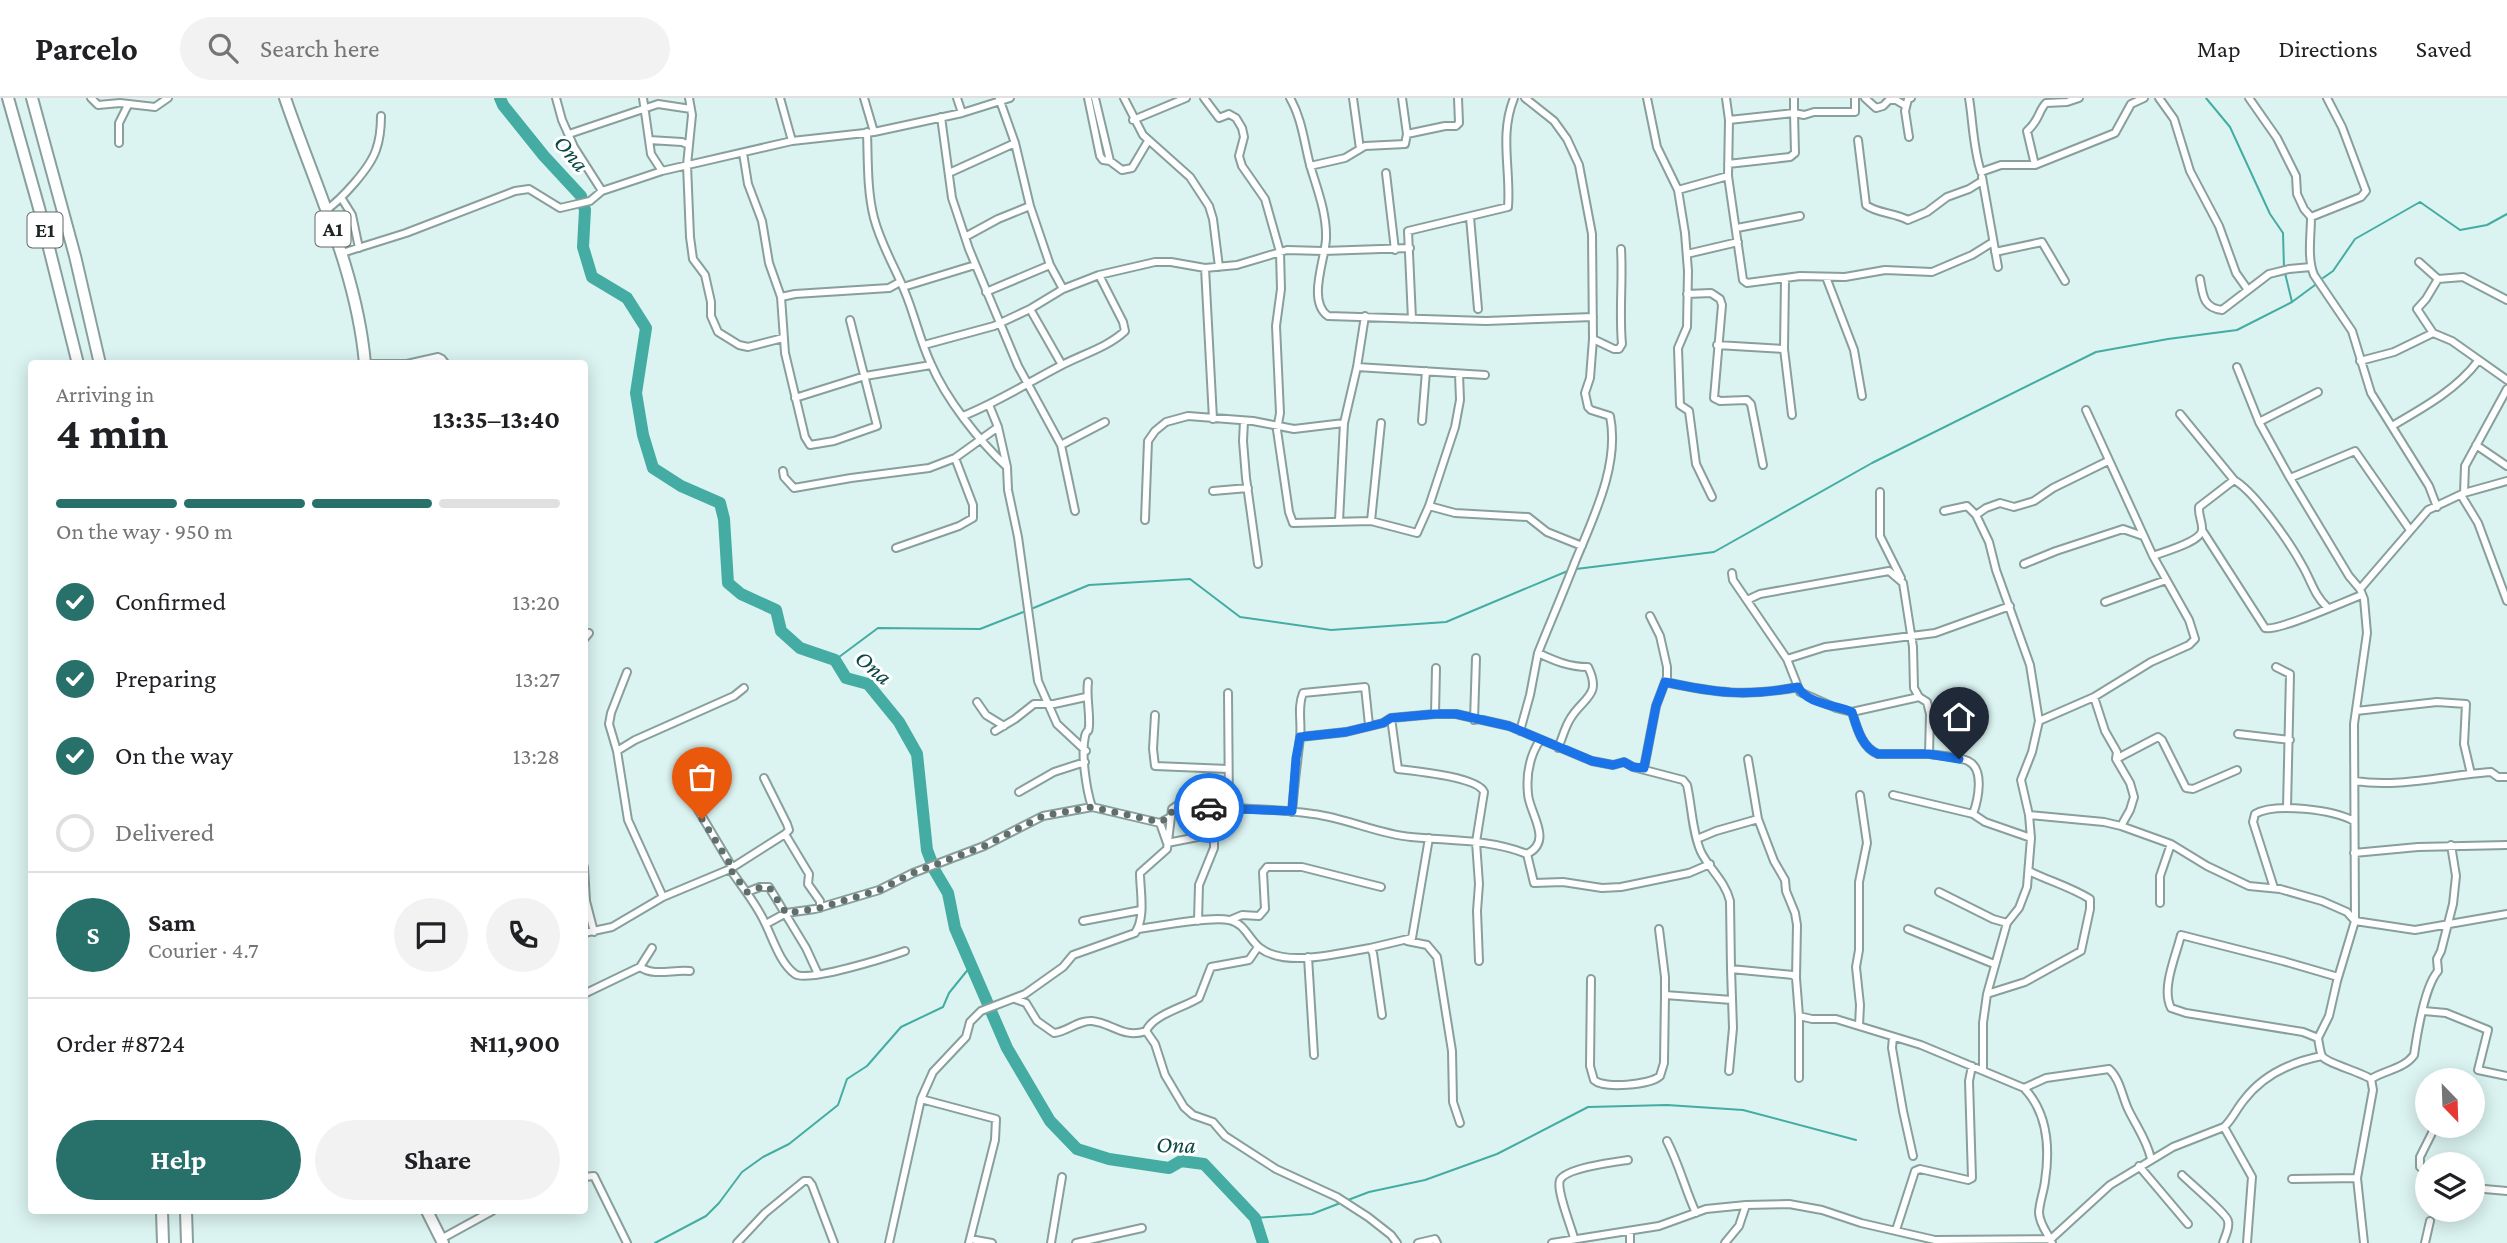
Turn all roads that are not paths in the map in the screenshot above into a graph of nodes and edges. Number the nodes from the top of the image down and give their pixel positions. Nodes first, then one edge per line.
1 (8, 98) edge
2 (32, 98) edge
3 (91, 98) edge
4 (168, 98) edge
5 (285, 98) edge
6 (556, 98) edge
7 (643, 98) edge
8 (689, 98) edge
9 (780, 98) edge
10 (864, 98) edge
11 (957, 98) edge
12 (1010, 98) edge
13 (1088, 98) edge
14 (1096, 98) edge
15 (1124, 98) edge
16 (1186, 98) edge
17 (1204, 98) edge
18 (1290, 98) edge
19 (1353, 98) edge
20 (1402, 98) edge
21 (1458, 98) edge
22 (1514, 98) edge
23 (1525, 98) edge
24 (1647, 98) edge
25 (1726, 98) edge
26 (1794, 98) edge
27 (1855, 98) edge
28 (1865, 98) edge
29 (1911, 98) edge
30 (1969, 98) edge
31 (2079, 98) edge
32 (2144, 98) edge
33 (2159, 98) edge
34 (2249, 98) edge
35 (2327, 98) edge
36 (1000, 100) edge
37 (2044, 101) edge
38 (128, 105) junction
39 (1906, 106) junction
40 (691, 109) junction
41 (643, 110) junction
42 (962, 113) junction
43 (1794, 113) junction
44 (381, 116) dead end
45 (942, 117) junction
46 (1133, 120) junction
47 (1729, 120) junction
48 (870, 132) junction
49 (569, 134) junction
50 (1407, 134) junction
51 (1909, 137) dead end
52 (649, 140) junction
53 (1858, 140) dead end
54 (792, 141) junction
55 (1147, 141) junction
56 (119, 143) dead end
57 (1015, 143) junction
58 (689, 145) junction
59 (1360, 149) junction
60 (743, 153) junction
61 (1110, 161) junction
62 (1728, 164) junction
63 (2035, 165) junction
64 (687, 166) junction
65 (1310, 166) junction
66 (662, 171) junction
67 (1981, 172) junction
68 (949, 173) junction
69 (1386, 173) dead end
70 (1728, 176) junction
71 (1982, 181) junction
72 (1678, 190) junction
73 (603, 191) junction
74 (342, 199) junction
75 (1030, 206) junction
76 (326, 210) junction
77 (1800, 216) dead end
78 (1471, 217) junction
79 (2311, 217) junction
80 (1737, 228) junction
81 (965, 237) junction
82 (1738, 242) junction
83 (1993, 242) junction
84 (359, 248) junction
85 (1410, 248) junction
86 (1621, 249) dead end
87 (1395, 250) junction
88 (1323, 251) junction
89 (1280, 252) junction
90 (1995, 252) junction
91 (342, 253) junction
92 (1687, 254) junction
93 (2419, 262) dead end
94 (975, 265) junction
95 (1050, 265) junction
96 (1219, 267) junction
97 (1998, 267) dead end
98 (2311, 267) junction
99 (1205, 268) junction
100 (1099, 275) junction
101 (1826, 277) junction
102 (1785, 279) junction
103 (2200, 279) dead end
104 (2438, 279) junction
105 (2065, 281) dead end
106 (902, 284) junction
107 (1063, 289) junction
108 (2248, 290) junction
109 (986, 292) junction
110 (1687, 294) junction
111 (781, 297) junction
112 (2507, 300) edge
113 (1030, 309) junction
114 (1478, 309) dead end
115 (1365, 316) junction
116 (1592, 317) junction
117 (1412, 319) junction
118 (850, 320) dead end
119 (999, 323) junction
120 (2433, 333) junction
121 (783, 338) junction
122 (1593, 339) junction
123 (924, 345) junction
124 (1717, 345) junction
125 (1784, 349) junction
126 (77, 360) edge
127 (99, 360) edge
128 (365, 360) edge
129 (425, 360) edge
130 (443, 360) edge
131 (2360, 361) junction
132 (2478, 361) junction
133 (931, 365) junction
134 (1062, 365) junction
135 (1357, 367) junction
136 (2237, 367) dead end
137 (1426, 371) junction
138 (1459, 373) junction
139 (1485, 375) dead end
140 (865, 376) junction
141 (2507, 380) edge
142 (1029, 384) junction
143 (2507, 389) edge
144 (2318, 392) dead end
145 (1862, 396) dead end
146 (795, 398) junction
147 (989, 405) junction
148 (2085, 410) dead end
149 (2180, 414) dead end
150 (1792, 415) dead end
151 (963, 416) junction
152 (1213, 419) junction
153 (1244, 421) junction
154 (1422, 421) dead end
155 (1105, 422) dead end
156 (2259, 422) junction
157 (1344, 423) junction
158 (1381, 423) dead end
159 (1278, 426) junction
160 (2392, 426) junction
161 (998, 427) junction
162 (981, 440) junction
163 (1061, 445) junction
164 (2476, 445) junction
165 (955, 458) junction
166 (2108, 461) junction
167 (1763, 465) dead end
168 (2507, 466) edge
169 (1007, 467) junction
170 (783, 471) dead end
171 (2290, 478) junction
172 (2234, 480) junction
173 (2507, 481) edge
174 (1248, 488) junction
175 (1213, 491) dead end
176 (1880, 492) dead end
177 (2462, 494) junction
178 (1712, 496) dead end
179 (1429, 506) junction
180 (2437, 507) junction
181 (1075, 511) dead end
182 (1944, 511) dead end
183 (1976, 515) junction
184 (1145, 520) dead end
185 (1339, 521) junction
186 (1371, 521) junction
187 (2202, 530) junction
188 (2410, 530) junction
189 (2143, 536) junction
190 (1582, 546) junction
191 (896, 548) dead end
192 (2152, 556) junction
193 (1258, 564) dead end
194 (2024, 564) dead end
195 (1732, 573) dead end
196 (2166, 580) junction
197 (1903, 583) junction
198 (2361, 592) junction
199 (1747, 600) junction
200 (2507, 601) edge
201 (2105, 602) dead end
202 (2010, 606) junction
203 (2327, 607) junction
204 (1650, 616) dead end
205 (1912, 637) junction
206 (1538, 653) junction
207 (1476, 658) dead end
208 (1787, 659) junction
209 (2276, 667) dead end
210 (1436, 668) dead end
211 (627, 672) dead end
212 (1088, 682) dead end
213 (1665, 682) junction
214 (1798, 687) junction
215 (744, 688) dead end
216 (1228, 693) dead end
217 (1086, 697) junction
218 (1919, 697) junction
219 (2094, 697) junction
220 (977, 702) dead end
221 (1049, 703) junction
222 (2356, 711) junction
223 (1852, 712) junction
224 (1435, 714) junction
225 (1155, 715) dead end
226 (1391, 718) junction
227 (1474, 720) junction
228 (2039, 721) junction
229 (1369, 725) junction
230 (1004, 726) junction
231 (995, 731) dead end
232 (1520, 731) junction
233 (2238, 734) dead end
234 (1300, 737) junction
235 (1540, 740) junction
236 (2290, 740) junction
237 (1558, 748) junction
238 (617, 751) junction
239 (1086, 751) junction
240 (1929, 754) junction
241 (2116, 758) junction
242 (1748, 759) dead end
243 (1085, 762) junction
244 (1644, 768) junction
245 (1228, 769) junction
246 (2237, 770) dead end
247 (2471, 774) junction
248 (2507, 777) edge
249 (764, 778) dead end
250 (681, 781) dead end
251 (2355, 781) junction
252 (1019, 792) dead end
253 (1860, 795) dead end
254 (1893, 795) dead end
255 (1091, 807) junction
256 (1229, 808) junction
257 (2287, 808) junction
258 (1292, 811) junction
259 (1973, 814) junction
260 (2029, 815) junction
261 (1171, 817) junction
262 (1758, 820) junction
263 (2354, 821) junction
264 (1160, 822) junction
265 (2121, 826) junction
266 (785, 834) junction
267 (1429, 838) junction
268 (2031, 838) junction
269 (1697, 839) junction
270 (1476, 842) junction
271 (1167, 843) junction
272 (2171, 844) junction
273 (2451, 845) junction
274 (2507, 845) edge
275 (2354, 853) junction
276 (1527, 854) junction
277 (1710, 864) junction
278 (731, 868) junction
279 (2029, 871) junction
280 (1381, 887) dead end
281 (2273, 888) junction
282 (747, 892) junction
283 (1939, 892) dead end
284 (663, 897) junction
285 (2160, 903) dead end
286 (820, 908) junction
287 (588, 909) edge
288 (1141, 911) junction
289 (786, 913) junction
290 (2506, 915) edge
291 (1230, 920) junction
292 (1083, 921) dead end
293 (1198, 921) junction
294 (2355, 921) junction
295 (2449, 922) junction
296 (2007, 923) junction
297 (766, 924) junction
298 (1139, 929) junction
299 (1659, 929) dead end
300 (1908, 929) dead end
301 (594, 932) junction
302 (588, 933) edge
303 (1407, 941) junction
304 (1258, 947) junction
305 (652, 948) dead end
306 (1370, 948) junction
307 (905, 951) dead end
308 (1308, 957) junction
309 (1479, 961) dead end
310 (1994, 964) junction
311 (640, 967) junction
312 (1731, 969) junction
313 (690, 971) dead end
314 (818, 974) junction
315 (2338, 977) junction
316 (1796, 978) junction
317 (1591, 979) dead end
318 (588, 992) edge
319 (1986, 993) junction
320 (1665, 995) junction
321 (1015, 999) junction
322 (1731, 1000) junction
323 (2424, 1011) junction
324 (1382, 1015) dead end
325 (1799, 1016) junction
326 (1859, 1026) junction
327 (1146, 1031) junction
328 (1893, 1037) junction
329 (2318, 1038) junction
330 (1314, 1055) dead end
331 (2322, 1055) junction
332 (1972, 1066) junction
333 (1729, 1071) dead end
334 (1983, 1071) junction
335 (2507, 1076) edge
336 (1799, 1078) dead end
337 (2371, 1079) junction
338 (2024, 1088) junction
339 (921, 1099) junction
340 (1460, 1123) dead end
341 (2224, 1127) junction
342 (1667, 1141) dead end
343 (1913, 1156) dead end
344 (1628, 1160) dead end
345 (2151, 1160) junction
346 (2138, 1166) junction
347 (2182, 1175) dead end
348 (588, 1177) edge
349 (1062, 1177) dead end
350 (2357, 1178) junction
351 (2292, 1179) dead end
352 (2485, 1189) edge
353 (2507, 1191) edge
354 (1746, 1205) junction
355 (1696, 1213) junction
356 (162, 1214) edge
357 (186, 1214) edge
358 (428, 1214) edge
359 (487, 1214) edge
360 (2430, 1222) edge
361 (2188, 1224) dead end
362 (1142, 1228) dead end
363 (1896, 1230) junction
364 (1630, 1231) junction
365 (1574, 1238) junction
366 (1917, 1240) edge
367 (442, 1241) edge
368 (969, 1241) edge
369 (2052, 1241) edge
370 (1983, 1242) edge
371 (163, 1243) edge
372 (187, 1243) edge
373 (627, 1243) edge
374 (737, 1243) edge
375 (835, 1243) edge
376 (888, 1243) edge
377 (992, 1243) edge
378 (1051, 1243) edge
379 (1076, 1243) edge
380 (1397, 1243) edge
381 (1418, 1243) edge
382 (1437, 1243) edge
383 (1552, 1243) edge
384 (1630, 1243) edge
385 (1725, 1243) edge
386 (2223, 1243) edge
387 (2247, 1243) edge
388 (2364, 1243) edge
389 (2425, 1243) edge

1 - 126 highway, E1
2 - 127 highway, E1
3 - 38 street
4 - 38 street
5 - 76 highway, A1
6 - 49 street
7 - 41 street
8 - 40 street
9 - 54 street
10 - 48 street
11 - 42 street
12 - 36 street
13 - 61 street
14 - 61 street
15 - 46 street
16 - 46 street
17 - 89 street
18 - 65 street
19 - 59 street
20 - 50 street
21 - 50 street
22 - 78 street
23 - 116 street
24 - 72 street
25 - 47 street
26 - 43 street
27 - 43 street
28 - 39 street
29 - 39 street
30 - 67 street
31 - 37 street
32 - 63 street
33 - 108 street
34 - 79 street
35 - 79 street
36 - 42 street
36 - 57 street
37 - 63 street
38 - 56 street
39 - 51 street
40 - 41 street
40 - 58 street
41 - 49 street
41 - 52 street
42 - 45 street
43 - 47 street
43 - 62 street
44 - 74 street
45 - 48 street
45 - 68 street
46 - 55 street
47 - 62 street
48 - 54 street
48 - 106 street
49 - 73 street
50 - 59 street
52 - 58 street
52 - 66 street
53 - 71 street
54 - 60 street
55 - 61 street
55 - 96 street
57 - 68 street
57 - 75 street
58 - 64 street
59 - 65 street
60 - 64 street
60 - 111 street
62 - 70 street
63 - 67 street
64 - 66 street
64 - 121 street
65 - 88 street
66 - 73 street
67 - 71 street
68 - 81 street
69 - 87 street
70 - 72 street
70 - 80 street
71 - 83 street
72 - 92 street
73 - 84 street
74 - 76 street
74 - 84 street
75 - 81 street
75 - 95 street
76 - 91 highway, A1
77 - 80 street
78 - 85 street
78 - 114 street
79 - 98 street
80 - 82 street
81 - 94 street
82 - 92 street
82 - 102 street
83 - 90 street
83 - 101 street
84 - 91 street
85 - 87 street
85 - 117 street
86 - 122 street
87 - 88 street
88 - 89 street
88 - 115 street
89 - 96 street
89 - 159 street
90 - 97 street
90 - 105 street
91 - 128 highway, A1
92 - 110 street
93 - 104 street
94 - 106 street
94 - 109 street
95 - 107 street
95 - 109 street
96 - 99 street
98 - 108 street
98 - 131 street
99 - 100 street
99 - 152 street
100 - 107 street
100 - 134 street
101 - 102 street
101 - 145 street
102 - 125 street
103 - 108 street
104 - 112 street
104 - 120 street
106 - 111 street
106 - 123 street
107 - 113 street
109 - 119 street
110 - 124 street
110 - 178 street
111 - 121 street
113 - 119 street
113 - 134 street
115 - 117 street
115 - 135 street
116 - 117 street
116 - 122 street
118 - 140 street
119 - 123 street
119 - 142 street
120 - 131 street
120 - 132 street
121 - 146 street
122 - 190 street
123 - 133 street
124 - 125 street
124 - 167 street
125 - 150 street
129 - 130 street
131 - 160 street
132 - 141 street
132 - 160 street
133 - 140 street
133 - 151 street
134 - 142 street
135 - 137 street
135 - 157 street
136 - 156 street
137 - 138 street
137 - 154 street
138 - 139 street
138 - 179 street
140 - 146 street
140 - 146 street
142 - 147 street
142 - 163 street
143 - 164 street
144 - 156 street
147 - 151 street
147 - 161 street
148 - 166 street
149 - 172 street
151 - 162 street
152 - 153 street
152 - 184 street
153 - 159 street
153 - 174 street
155 - 163 street
156 - 171 street
157 - 159 street
157 - 185 street
158 - 186 street
159 - 185 street
160 - 180 street
161 - 162 street
161 - 169 street
162 - 165 street
162 - 169 street
163 - 181 street
164 - 168 street
164 - 177 street
165 - 170 street
165 - 191 street
166 - 183 street
166 - 189 street
169 - 221 street
171 - 188 street
171 - 198 street
172 - 187 street
172 - 203 street
173 - 177 street
174 - 175 street
174 - 193 street
176 - 197 street
177 - 180 street
177 - 200 street
179 - 186 street
179 - 190 street
180 - 188 street
182 - 183 street
183 - 202 street
185 - 186 street
187 - 192 street
187 - 203 street
188 - 198 street
189 - 192 street
189 - 194 street
190 - 206 street
192 - 196 street
195 - 199 street
196 - 201 street
196 - 219 street
197 - 199 street
197 - 205 street
198 - 203 street
198 - 222 street
199 - 208 street
202 - 205 street
202 - 228 street
204 - 213 street
205 - 208 street
205 - 218 street
206 - 232 street
206 - 237 street
207 - 227 street
208 - 214 street
209 - 236 street
210 - 224 street
211 - 238 street
212 - 217 street
213 - 214 street
213 - 244 street
214 - 223 street
215 - 238 street
216 - 245 street
217 - 221 street
217 - 239 street
218 - 223 street
218 - 240 street
219 - 228 street
219 - 241 street
220 - 230 street
221 - 230 street
221 - 239 street
222 - 247 street
222 - 251 street
223 - 240 street
224 - 226 street
224 - 227 street
225 - 245 street
226 - 229 street
226 - 270 street
227 - 232 street
228 - 260 street
229 - 234 street
229 - 234 street
230 - 231 street
232 - 235 street
233 - 236 street
234 - 258 street
235 - 237 street
235 - 276 street
236 - 257 street
237 - 244 street
238 - 284 street
239 - 243 street
240 - 259 street
241 - 246 street
241 - 265 street
242 - 262 street
243 - 252 street
243 - 255 street
244 - 269 street
245 - 256 street
247 - 248 street
247 - 251 street
249 - 266 street
250 - 278 street
251 - 263 street
253 - 326 street
254 - 259 street
255 - 264 street
255 - 286 street
256 - 258 street
256 - 261 street
257 - 263 street
257 - 281 street
258 - 267 street
259 - 268 street
260 - 265 street
260 - 268 street
261 - 264 street
261 - 271 street
262 - 269 street
262 - 316 street
263 - 275 street
264 - 271 street
265 - 272 street
266 - 278 street
266 - 286 street
267 - 270 street
267 - 303 street
268 - 279 street
269 - 277 street
270 - 276 street
270 - 309 street
271 - 288 street
271 - 293 street
272 - 281 street
272 - 285 street
273 - 274 street
273 - 275 street
273 - 295 street
275 - 294 street
276 - 277 street
277 - 312 street
278 - 282 street
278 - 284 street
279 - 296 street
279 - 319 street
280 - 291 street
281 - 294 street
282 - 289 street
282 - 297 street
283 - 296 street
284 - 301 street
286 - 289 street
287 - 301 street
288 - 292 street
288 - 298 street
289 - 297 street
289 - 314 street
290 - 295 street
291 - 293 street
291 - 304 street
293 - 298 street
294 - 295 street
294 - 315 street
295 - 323 street
296 - 310 street
297 - 314 street
298 - 321 street
299 - 320 street
300 - 310 street
301 - 302 street
303 - 306 street
303 - 340 street
304 - 308 street
304 - 327 street
305 - 311 street
306 - 308 street
306 - 324 street
307 - 314 street
308 - 330 street
310 - 319 street
311 - 313 street
311 - 318 street
312 - 316 street
312 - 322 street
315 - 329 street
315 - 329 street
316 - 325 street
317 - 320 street
319 - 334 street
320 - 322 street
321 - 327 street
321 - 339 street
322 - 333 street
323 - 335 street
323 - 337 street
325 - 326 street
325 - 336 street
326 - 328 street
327 - 380 street
328 - 332 street
328 - 343 street
329 - 331 street
331 - 337 street
331 - 341 street
332 - 334 street
332 - 363 street
334 - 338 street
337 - 350 street
338 - 345 street
338 - 369 street
339 - 368 street
339 - 376 street
341 - 345 street
341 - 387 street
342 - 355 street
344 - 365 street
345 - 346 street
346 - 361 street
346 - 369 street
347 - 386 street
348 - 373 street
349 - 378 street
350 - 351 street
350 - 388 street
352 - 353 street
354 - 355 street
354 - 363 street
354 - 385 street
355 - 364 street
356 - 371 highway
357 - 372 highway
358 - 367 highway
359 - 367 street
360 - 389 street
362 - 379 street
363 - 366 street
364 - 365 street
364 - 384 street
365 - 383 street
366 - 370 street
368 - 377 street
369 - 370 street
374 - 375 street
381 - 382 street

